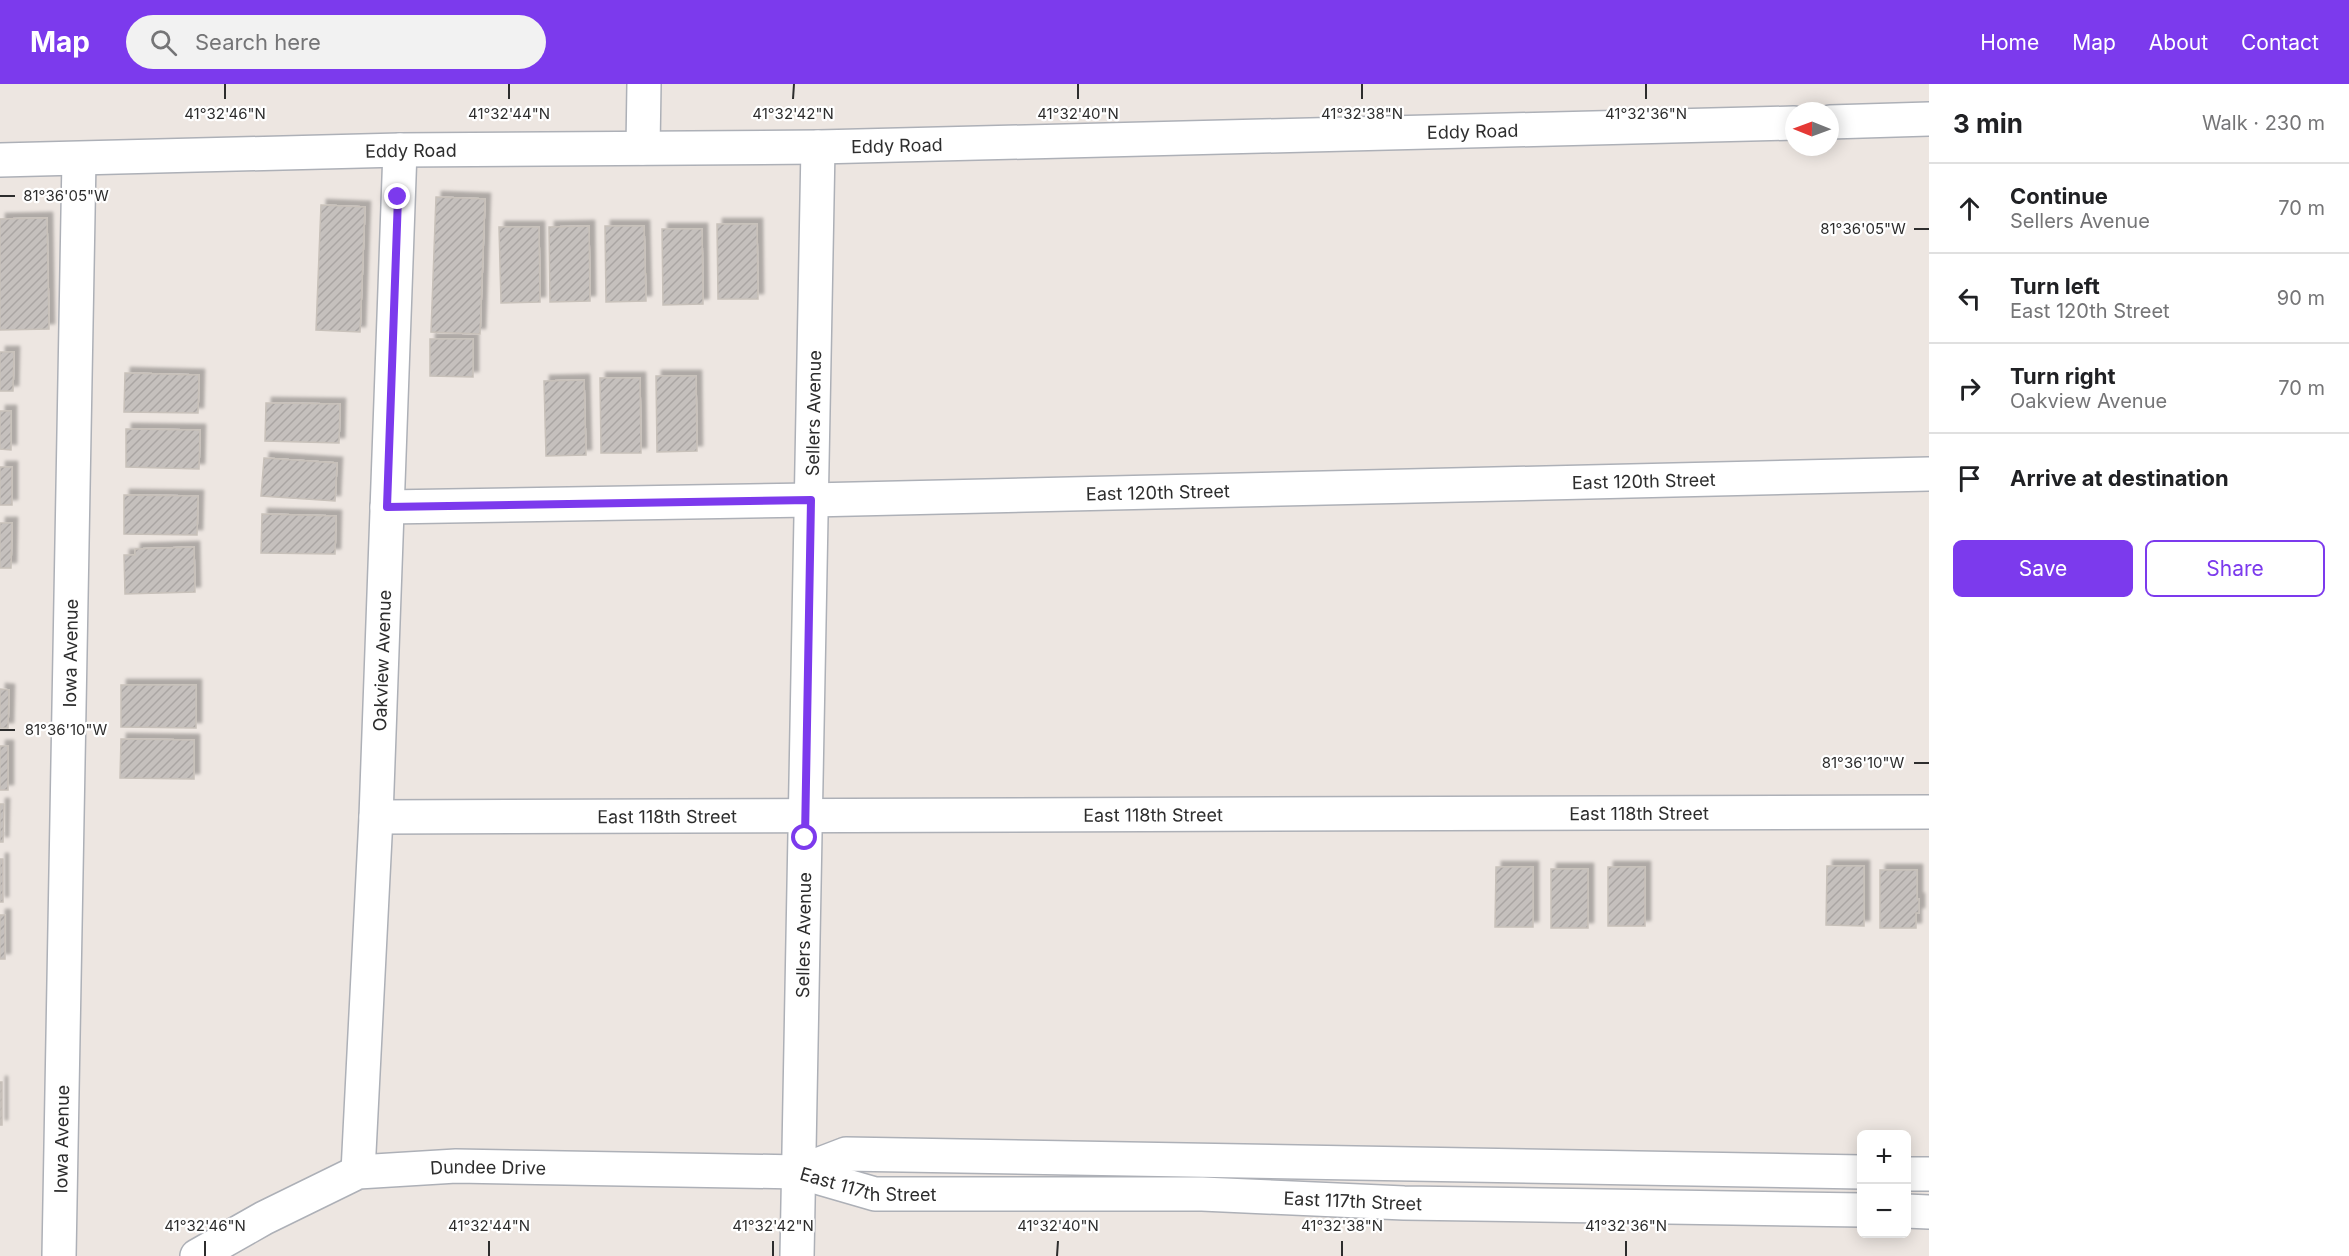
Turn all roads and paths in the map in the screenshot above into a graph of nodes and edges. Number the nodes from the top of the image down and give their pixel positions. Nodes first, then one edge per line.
1 (644, 84) edge
2 (1929, 119) edge
3 (1839, 122) edge
4 (1785, 123) edge
5 (818, 147) junction
6 (643, 148) junction
7 (400, 150) junction
8 (78, 159) junction
9 (0, 160) edge
10 (1929, 474) edge
11 (811, 500) junction
12 (387, 507) junction
13 (1929, 812) edge
14 (805, 816) junction
15 (376, 817) junction
16 (358, 1172) junction
17 (799, 1172) junction
18 (1857, 1172) edge
19 (1911, 1173) edge
20 (1929, 1174) edge
21 (1857, 1210) edge
22 (1911, 1211) edge
23 (1929, 1212) edge
24 (59, 1256) edge
25 (197, 1256) edge
26 (797, 1256) edge

1 - 6 street
2 - 3 street
4 - 5 street, Eddy Road
5 - 6 street, Eddy Road
5 - 11 street, Sellers Avenue
6 - 7 street, Eddy Road
7 - 8 street, Eddy Road
7 - 12 street, Oakview Avenue
8 - 9 street, Eddy Road
8 - 24 street, Iowa Avenue
10 - 11 street, East 120th Street
11 - 12 street, East 120th Street
11 - 14 street, Sellers Avenue
12 - 15 street, Oakview Avenue
13 - 14 street, East 118th Street
14 - 15 street, East 118th Street
14 - 17 street, Sellers Avenue
15 - 16 street, Oakview Avenue
16 - 17 street, Dundee Drive
16 - 25 street, Dundee Drive
17 - 18 street, East 117th Street
17 - 21 street, East 117th Street
17 - 26 street, Sellers Avenue
19 - 20 street
22 - 23 street

